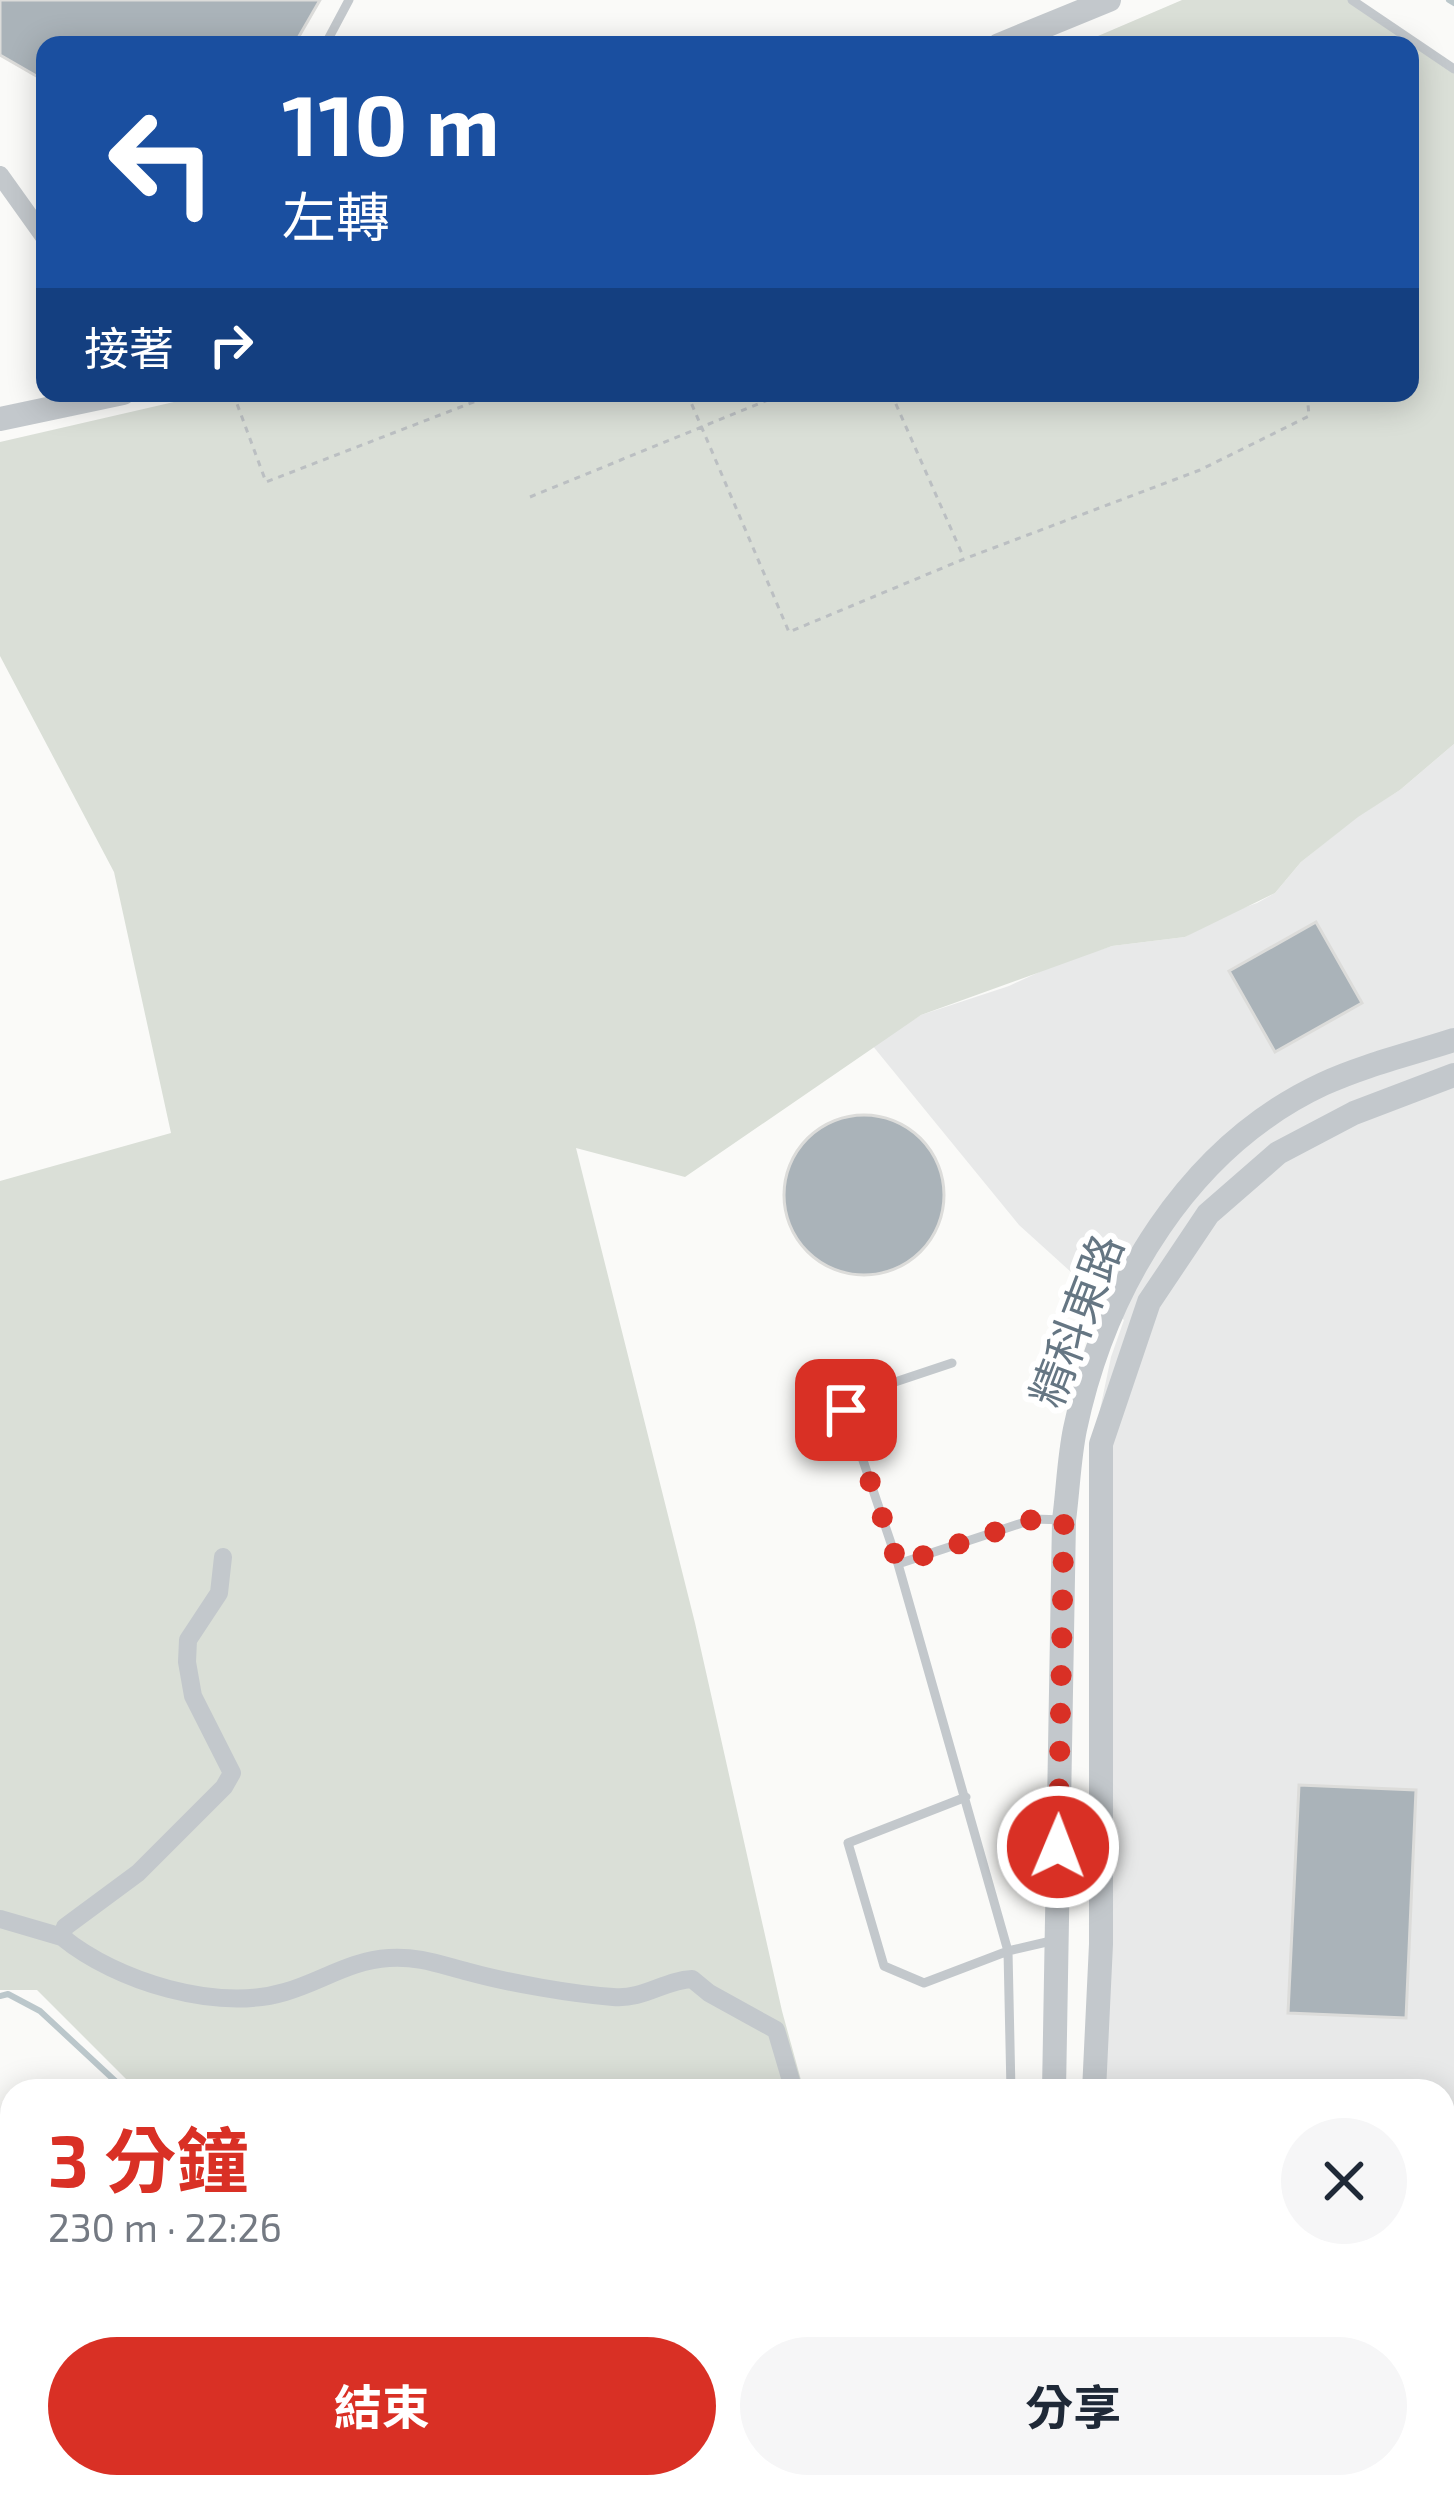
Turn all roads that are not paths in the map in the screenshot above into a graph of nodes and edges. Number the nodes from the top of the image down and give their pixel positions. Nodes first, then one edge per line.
1 (350, 0) edge
2 (1109, 0) edge
3 (1352, 0) edge
4 (330, 36) edge
5 (1021, 36) edge
6 (1404, 36) edge
7 (1419, 46) edge
8 (1454, 70) edge
9 (0, 175) edge
10 (36, 225) edge
11 (80, 402) edge
12 (0, 419) edge
13 (1454, 1040) edge
14 (1454, 1075) edge
15 (952, 1363) dead end
16 (1064, 1520) junction
17 (224, 1557) dead end
18 (898, 1564) junction
19 (966, 1797) junction
20 (0, 1918) edge
21 (62, 1937) junction
22 (1057, 1940) junction
23 (1008, 1951) junction
24 (790, 2079) edge
25 (1011, 2079) edge
26 (1054, 2079) edge
27 (1095, 2079) edge
28 (252, 2499) edge
29 (276, 2499) edge

1 - 4 lane
2 - 5 street
3 - 6 lane
7 - 8 lane
9 - 10 street
11 - 12 street
13 - 16 street, 精科東路
14 - 27 street, 精科東路
15 - 18 lane
16 - 18 lane
16 - 22 street, 精科東路
17 - 21 street
18 - 19 lane
19 - 23 lane
19 - 23 lane
20 - 21 street
21 - 24 street
22 - 23 lane
22 - 26 street, 精科東路
23 - 25 lane
28 - 29 street

